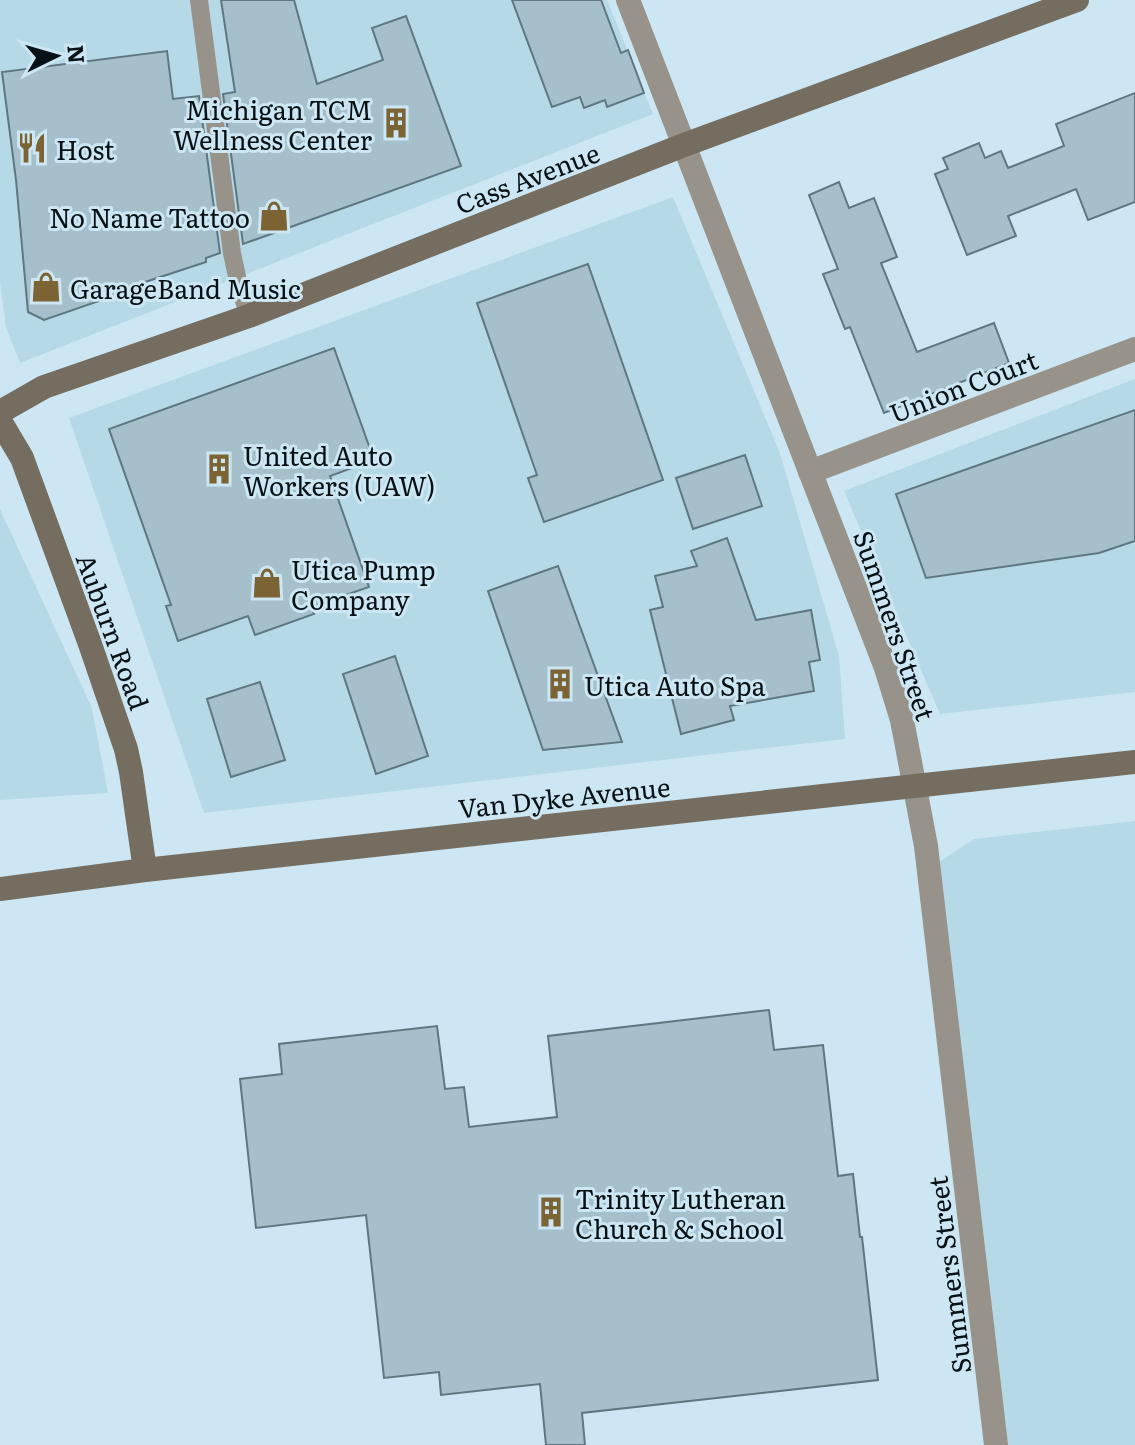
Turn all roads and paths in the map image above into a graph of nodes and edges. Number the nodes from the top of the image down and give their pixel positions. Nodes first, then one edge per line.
1 (199, 0) edge
2 (628, 0) edge
3 (1077, 0) edge
4 (684, 145) junction
5 (249, 316) junction
6 (1135, 349) edge
7 (0, 412) edge
8 (0, 421) edge
9 (810, 472) junction
10 (1135, 762) edge
11 (915, 787) junction
12 (145, 870) junction
13 (0, 889) edge
14 (996, 1445) edge

1 - 5 lane
2 - 4 street, Summers Street
3 - 4 street, Cass Avenue
4 - 5 street, Cass Avenue
4 - 9 street, Summers Street
5 - 7 street, Cass Avenue
6 - 9 street, Union Court
8 - 12 street, Auburn Road
9 - 11 street, Summers Street
10 - 11 street, Van Dyke Avenue
11 - 12 street, Van Dyke Avenue
11 - 14 street, Summers Street
12 - 13 street, Van Dyke Avenue

